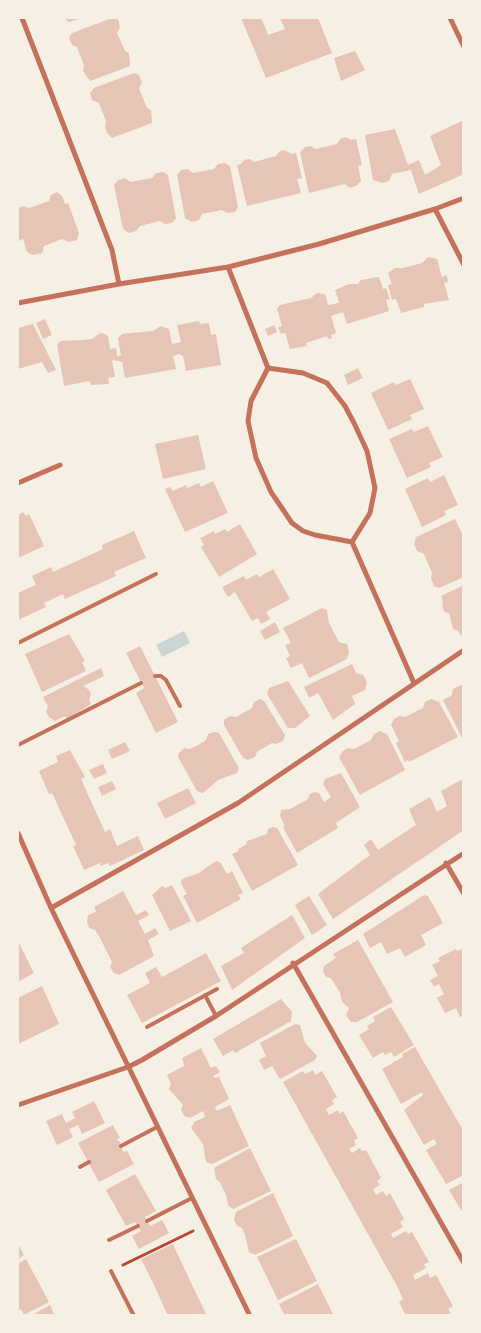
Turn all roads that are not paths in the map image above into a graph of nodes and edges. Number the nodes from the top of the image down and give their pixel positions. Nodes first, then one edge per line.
1 (22, 18) edge
2 (450, 18) edge
3 (464, 47) edge
4 (464, 198) edge
5 (435, 209) junction
6 (464, 265) edge
7 (228, 267) junction
8 (119, 284) junction
9 (18, 303) edge
10 (268, 368) junction
11 (60, 465) dead end
12 (18, 483) edge
13 (352, 542) junction
14 (156, 574) dead end
15 (18, 642) edge
16 (464, 650) edge
17 (155, 676) dead end
18 (141, 683) dead end
19 (414, 683) junction
20 (180, 706) dead end
21 (18, 745) edge
22 (18, 833) edge
23 (464, 853) edge
24 (446, 862) junction
25 (464, 894) edge
26 (52, 908) junction
27 (294, 963) junction
28 (216, 989) dead end
29 (205, 995) junction
30 (216, 1016) junction
31 (148, 1027) dead end
32 (128, 1067) junction
33 (18, 1105) edge
34 (157, 1127) junction
35 (121, 1146) dead end
36 (89, 1162) dead end
37 (80, 1167) dead end
38 (192, 1198) junction
39 (147, 1221) dead end
40 (138, 1226) dead end
41 (109, 1240) dead end
42 (464, 1264) edge
43 (111, 1271) road end
44 (249, 1315) edge
45 (134, 1316) edge

1 - 8 street
2 - 3 street
4 - 5 street
5 - 6 street
5 - 7 street
7 - 8 street
7 - 10 street
8 - 9 street
10 - 13 street
10 - 13 street
11 - 12 street
13 - 19 street
14 - 15 lane
16 - 19 street
17 - 20 lane
18 - 21 lane
19 - 26 street
22 - 26 street
23 - 24 street
24 - 25 street
24 - 27 street
26 - 32 street
27 - 30 street
27 - 42 street
28 - 29 lane
29 - 30 lane
29 - 31 lane
30 - 32 street
32 - 33 street
32 - 34 street
34 - 35 lane
34 - 38 street
36 - 37 lane
38 - 39 lane
38 - 44 street
40 - 41 lane
43 - 45 lane

